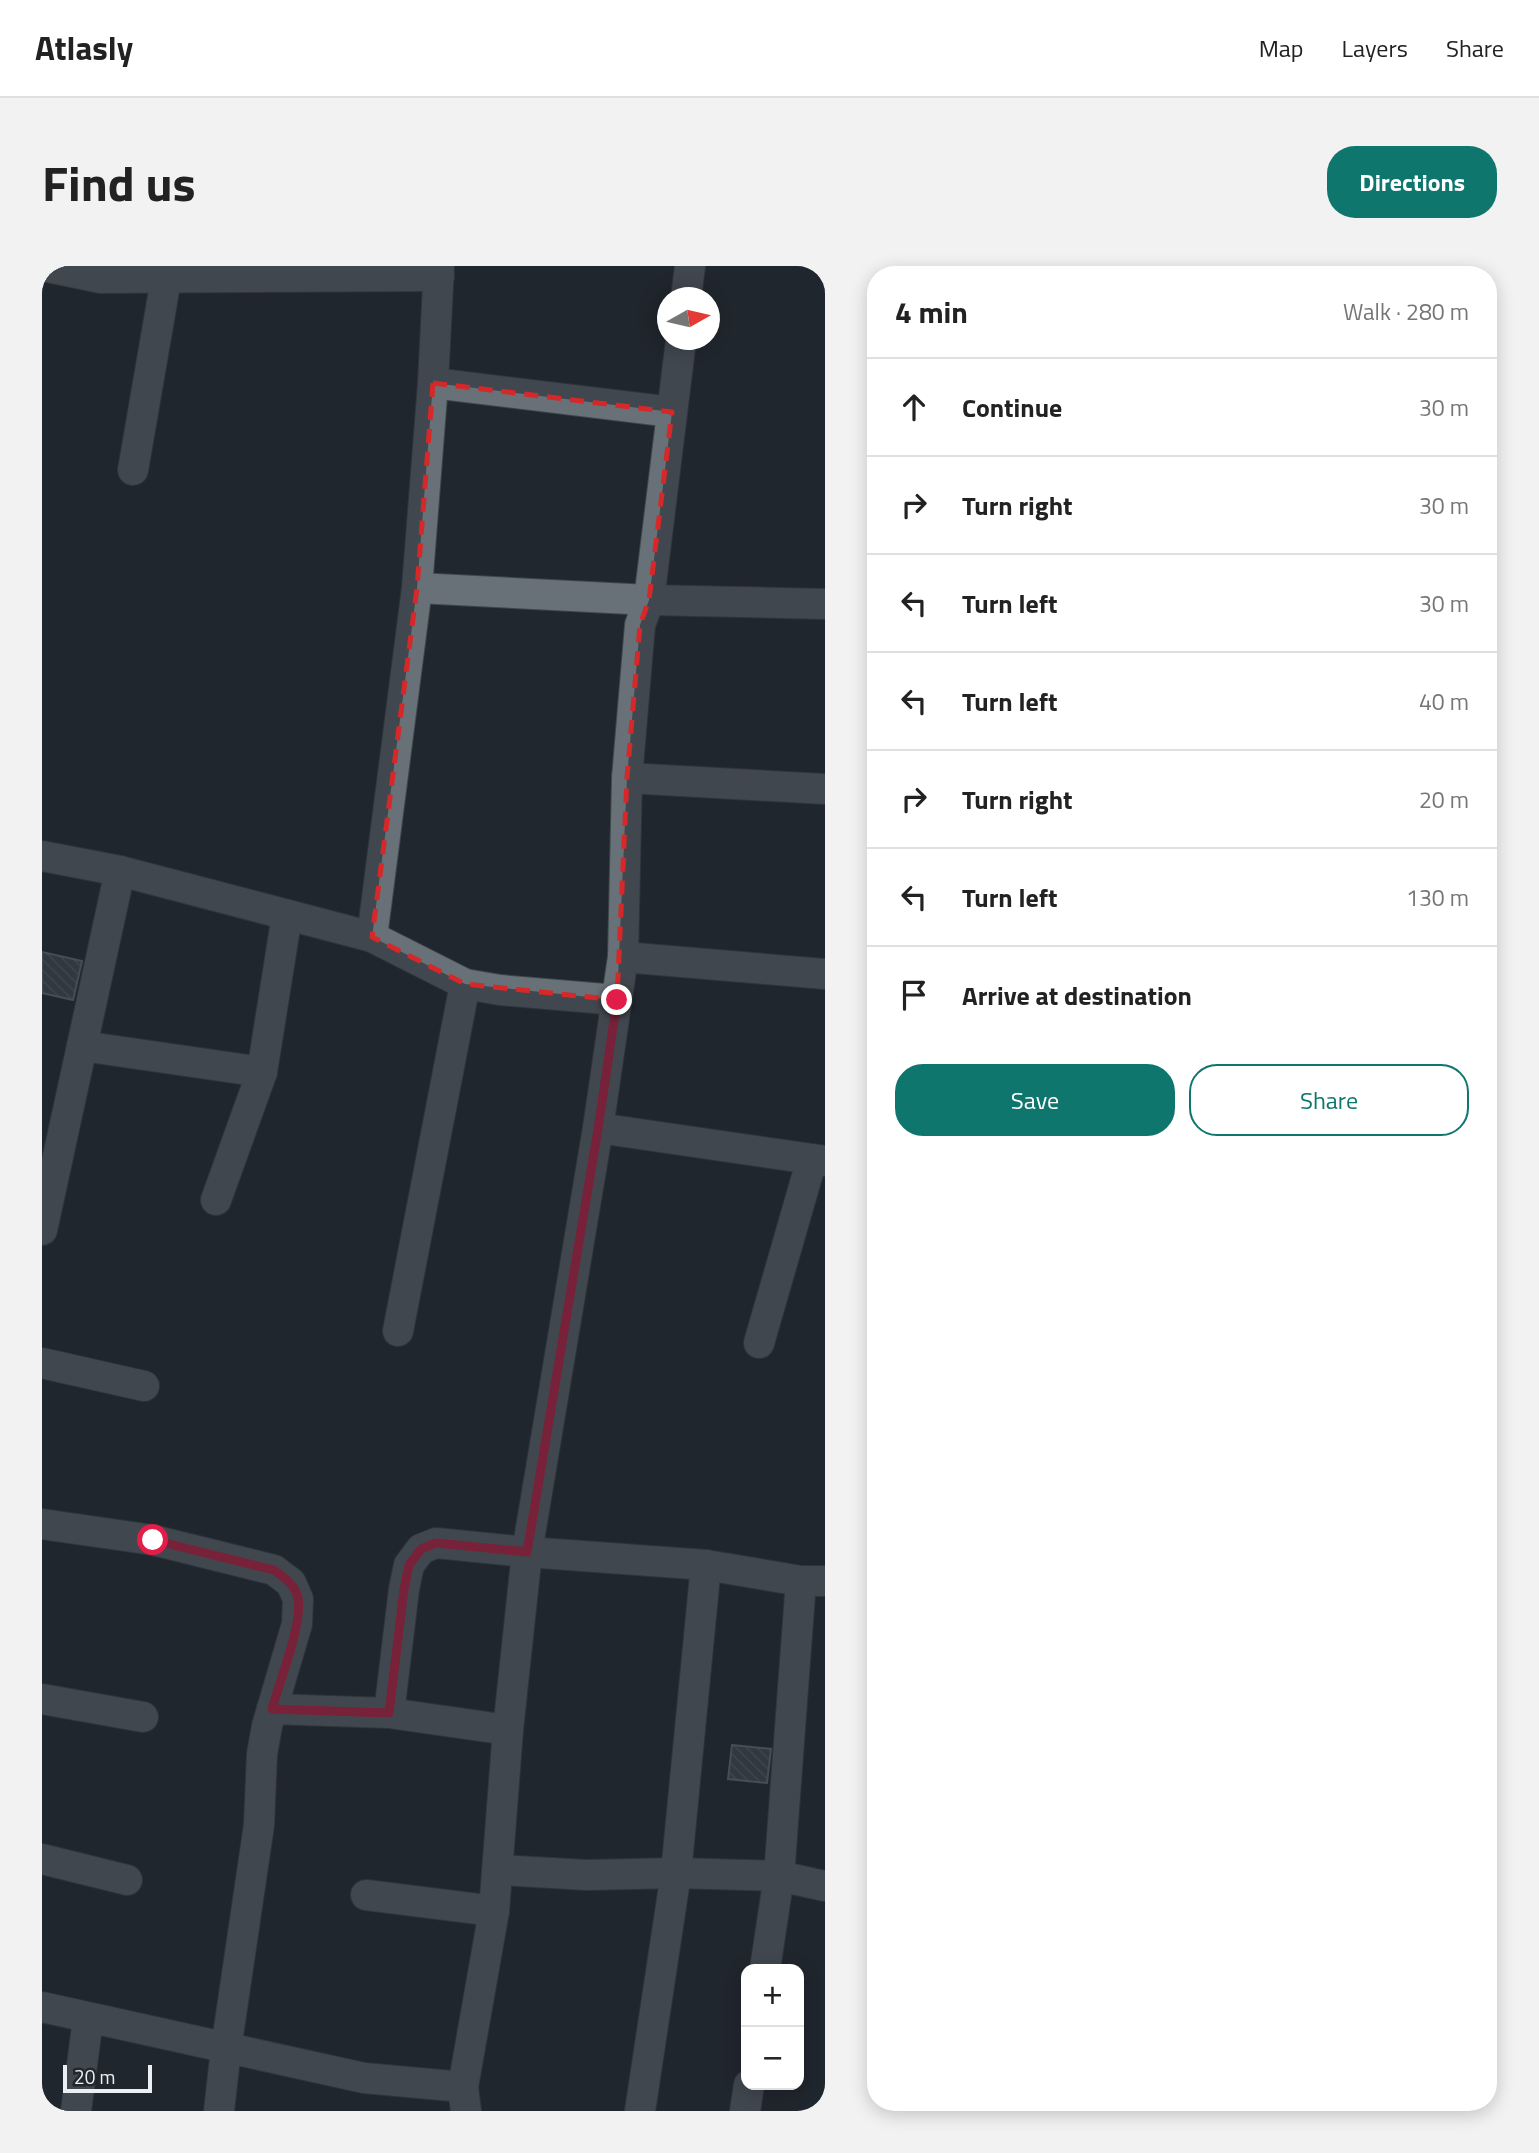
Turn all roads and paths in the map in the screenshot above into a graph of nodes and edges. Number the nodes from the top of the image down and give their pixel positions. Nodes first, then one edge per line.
1 (42, 266) edge
2 (690, 266) edge
3 (439, 271) edge
4 (166, 279) junction
5 (687, 287) edge
6 (680, 350) edge
7 (433, 383) junction
8 (672, 412) junction
9 (133, 470) dead end
10 (417, 587) junction
11 (649, 600) junction
12 (825, 604) edge
13 (627, 778) junction
14 (825, 789) edge
15 (42, 856) edge
16 (120, 871) junction
17 (287, 915) junction
18 (372, 937) junction
19 (623, 957) junction
20 (825, 974) edge
21 (464, 984) junction
22 (617, 1000) junction
23 (82, 1046) junction
24 (262, 1072) junction
25 (598, 1129) junction
26 (819, 1160) edge
27 (216, 1200) dead end
28 (42, 1230) edge
29 (398, 1331) dead end
30 (759, 1343) dead end
31 (42, 1363) edge
32 (144, 1386) dead end
33 (42, 1524) edge
34 (527, 1552) junction
35 (706, 1565) junction
36 (813, 1581) edge
37 (42, 1699) edge
38 (272, 1709) junction
39 (389, 1713) junction
40 (143, 1717) dead end
41 (508, 1730) junction
42 (42, 1858) edge
43 (498, 1870) junction
44 (676, 1873) junction
45 (779, 1876) junction
46 (127, 1880) dead end
47 (825, 1886) edge
48 (366, 1895) dead end
49 (494, 1911) junction
50 (766, 1964) edge
51 (42, 2007) edge
52 (88, 2019) junction
53 (226, 2049) junction
54 (748, 2090) edge
55 (464, 2099) edge
56 (76, 2111) edge
57 (219, 2111) edge
58 (640, 2111) edge
59 (745, 2111) edge

1 - 4 street
2 - 5 street
3 - 4 street
3 - 7 street
4 - 9 street
6 - 8 street
7 - 8 street
7 - 10 street
8 - 11 street
10 - 11 street
10 - 18 street
11 - 12 street
11 - 13 street
13 - 14 street
13 - 19 street
15 - 16 street
16 - 17 street
16 - 23 street
17 - 18 street
17 - 24 street
18 - 21 street
19 - 20 street
19 - 22 street
21 - 22 street
21 - 29 street
22 - 25 street
23 - 24 street
23 - 28 street
24 - 27 street
25 - 26 street
25 - 34 street
26 - 30 street
31 - 32 street
33 - 38 street
34 - 35 street
34 - 39 street
34 - 41 street
35 - 36 street
35 - 44 street
36 - 45 street
37 - 40 street
38 - 39 street
38 - 53 street
39 - 41 street
41 - 43 street
42 - 46 street
43 - 44 street
43 - 49 street
44 - 45 street
44 - 58 street
45 - 47 street
45 - 50 street
48 - 49 street
49 - 55 street
51 - 52 street
52 - 53 street
52 - 56 street
53 - 55 street
53 - 57 street
54 - 59 street

